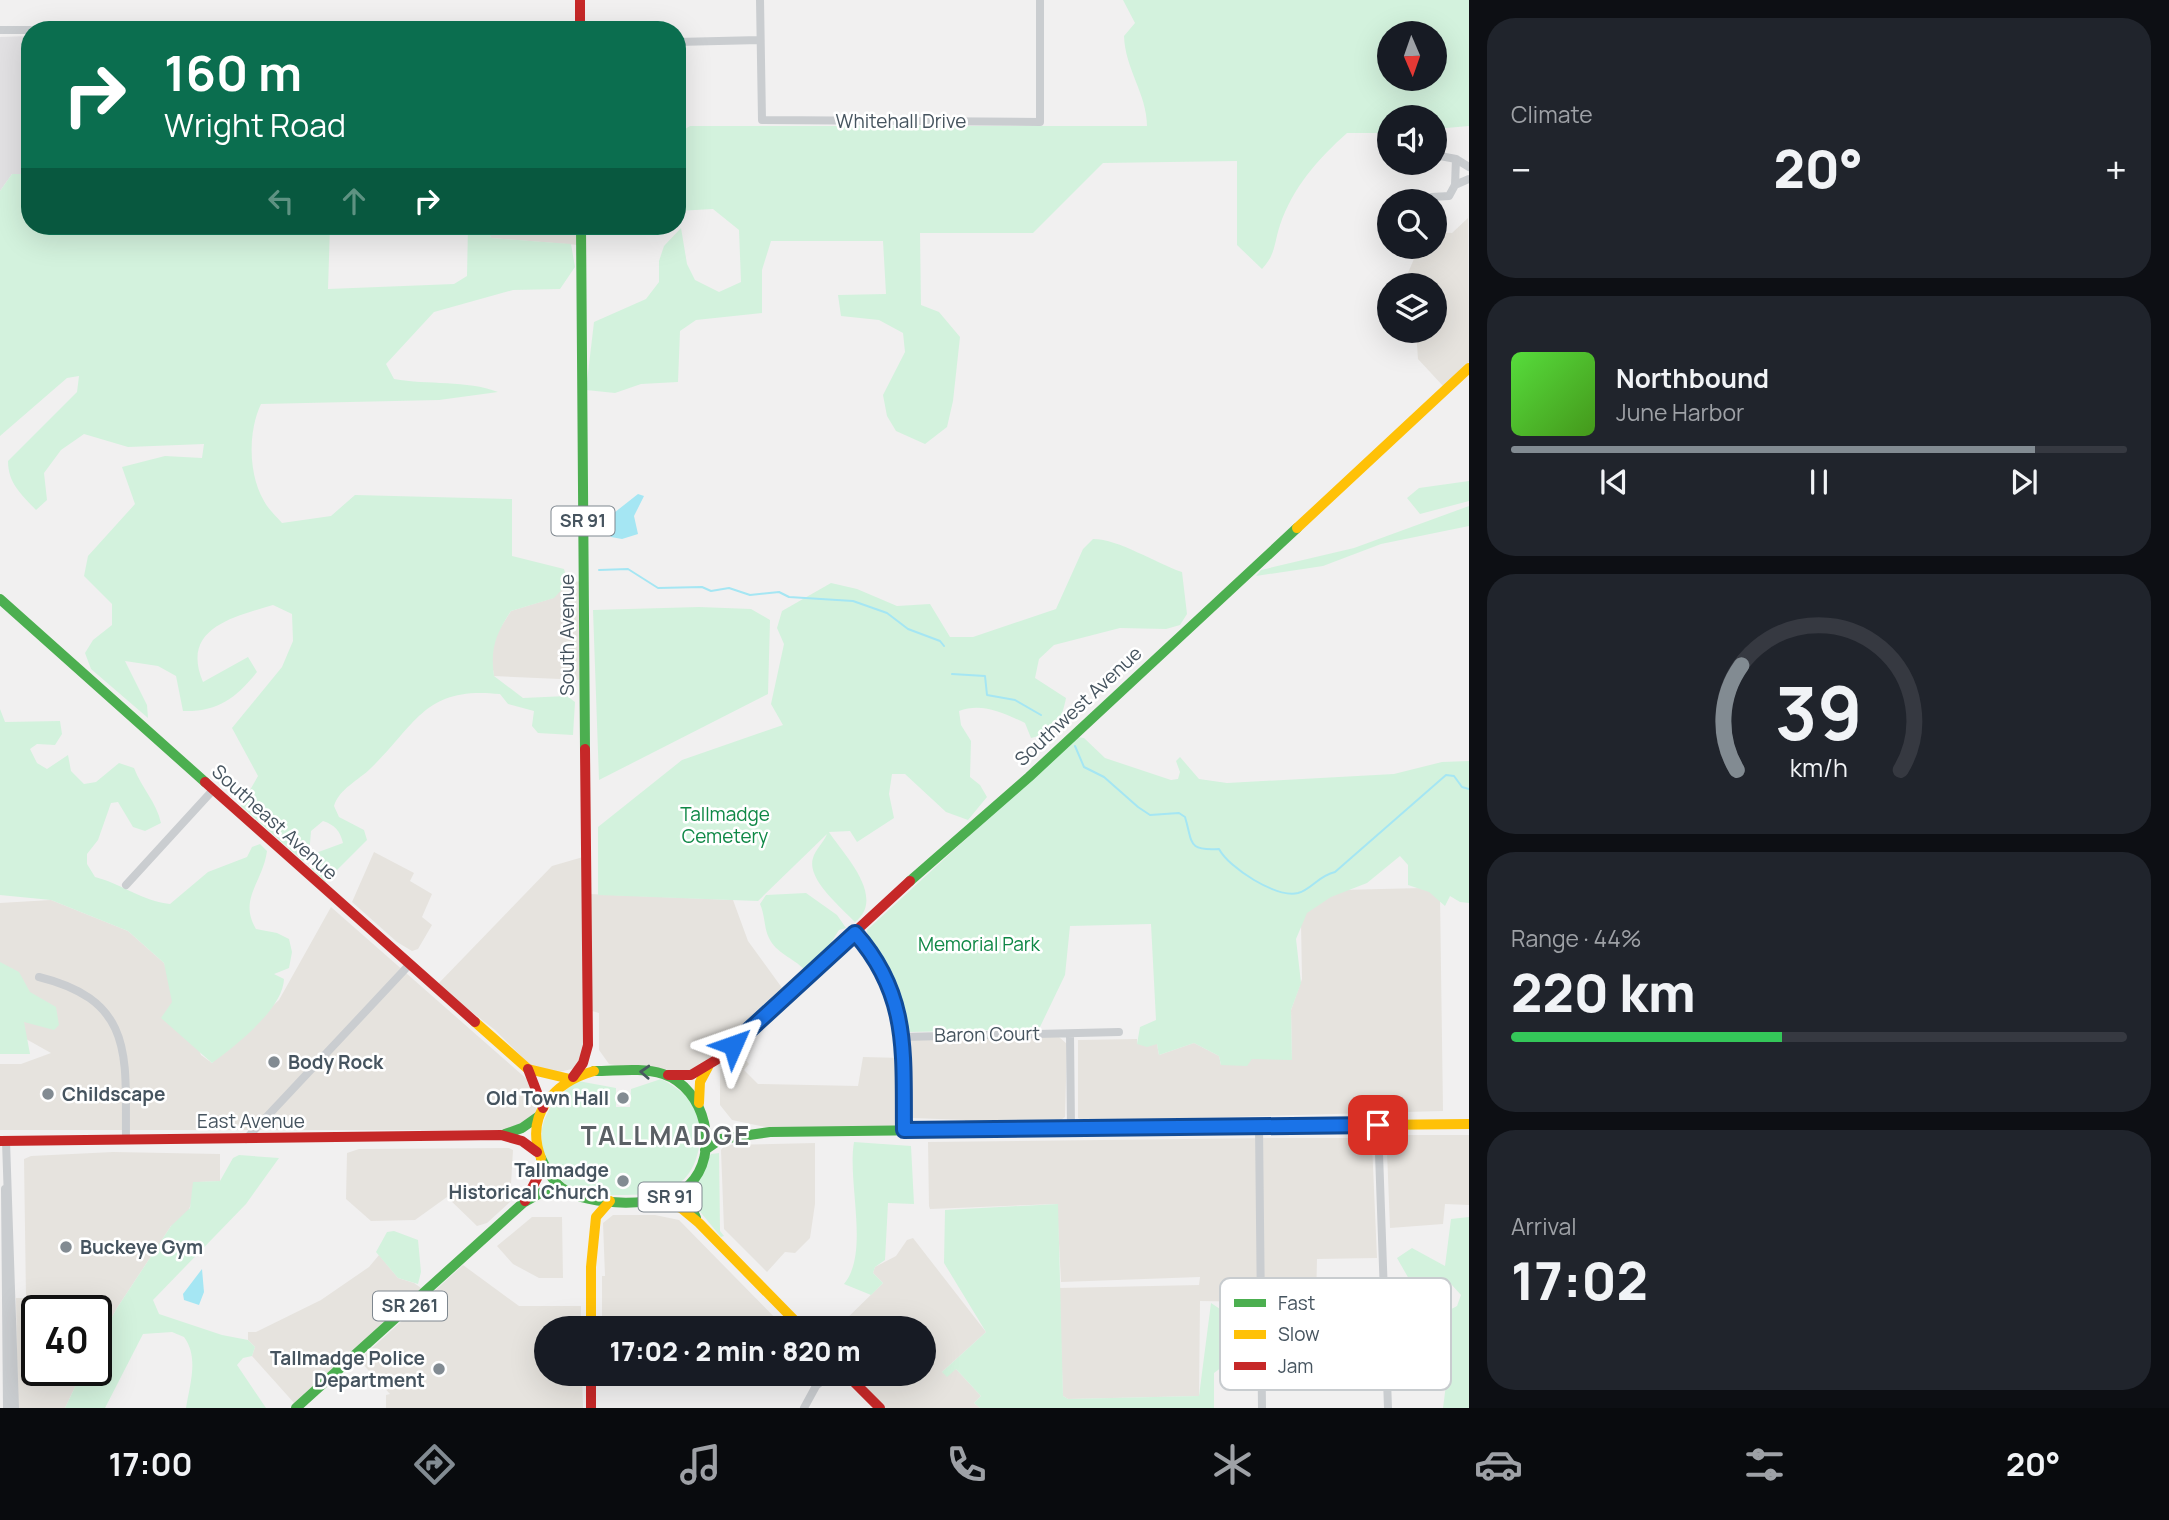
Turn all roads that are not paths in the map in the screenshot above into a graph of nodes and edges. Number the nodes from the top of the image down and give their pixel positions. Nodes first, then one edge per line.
1 (580, 0) edge
2 (760, 0) edge
3 (1040, 0) edge
4 (580, 21) edge
5 (0, 30) edge
6 (21, 30) edge
7 (760, 40) junction
8 (686, 42) edge
9 (1447, 157) edge
10 (1457, 159) junction
11 (1469, 167) edge
12 (1469, 179) edge
13 (1455, 185) junction
14 (1447, 196) edge
15 (581, 235) edge
16 (1469, 368) edge
17 (0, 599) edge
18 (213, 790) junction
19 (126, 885) dead end
20 (855, 933) junction
21 (409, 965) junction
22 (40, 976) dead end
23 (1119, 1032) dead end
24 (1070, 1034) junction
25 (903, 1037) junction
26 (589, 1045) junction
27 (708, 1067) junction
28 (528, 1069) junction
29 (614, 1071) junction
30 (668, 1076) junction
31 (571, 1078) junction
32 (699, 1103) junction
33 (541, 1112) junction
34 (704, 1116) junction
35 (1469, 1124) edge
36 (1378, 1125) junction
37 (1259, 1126) junction
38 (1071, 1129) junction
39 (904, 1130) junction
40 (770, 1132) junction
41 (501, 1135) junction
42 (126, 1139) junction
43 (246, 1139) junction
44 (3, 1141) edge
45 (705, 1150) junction
46 (537, 1152) junction
47 (543, 1167) junction
48 (691, 1183) junction
49 (564, 1190) junction
50 (576, 1196) junction
51 (660, 1199) junction
52 (610, 1201) junction
53 (523, 1203) junction
54 (699, 1223) junction
55 (593, 1247) junction
56 (1261, 1278) edge
57 (1383, 1278) edge
58 (591, 1316) edge
59 (790, 1316) edge
60 (10, 1347) junction
61 (591, 1386) edge
62 (816, 1386) edge
63 (858, 1386) edge
64 (1262, 1390) edge
65 (1387, 1390) edge
66 (7, 1408) edge
67 (15, 1408) edge
68 (296, 1408) edge
69 (592, 1408) edge
70 (804, 1408) edge
71 (880, 1408) edge
72 (1262, 1408) edge
73 (1388, 1408) edge

1 - 4 main road
2 - 7 street
3 - 7 street, Whitehall Drive
5 - 6 street
7 - 8 street
9 - 10 street
10 - 11 street
10 - 13 street
12 - 13 street
13 - 14 street
15 - 26 main road, South Avenue / SR 91
16 - 20 main road, Southwest Avenue
17 - 18 main road, Southeast Avenue
18 - 19 street
18 - 21 main road, Southeast Avenue
20 - 25 street
20 - 27 main road, Southwest Avenue
21 - 28 main road, Southeast Avenue
21 - 43 street
22 - 42 street
23 - 24 street, Baron Court
24 - 25 street, Baron Court
24 - 38 street
25 - 39 street
26 - 29 main road
26 - 31 main road, South Avenue / SR 91
27 - 30 main road, Southwest Avenue
27 - 32 main road
28 - 31 main road, Southeast Avenue
28 - 33 main road, Southeast Avenue
30 -> 29 main road
29 - 31 main road
30 - 32 main road, SR 91
31 - 33 main road, SR 91
32 - 34 main road, SR 91
33 - 41 main road, East Avenue
33 - 46 main road
34 - 40 main road
34 - 45 main road, SR 91
35 - 36 main road
36 - 37 main road
36 - 57 street
37 - 38 main road
37 - 56 street
38 - 39 main road
39 - 40 main road
40 - 45 main road
41 - 43 main road, East Avenue
41 - 46 main road, East Avenue
42 - 43 main road, East Avenue
42 - 44 main road, East Avenue
44 - 60 street
45 - 48 main road, SR 91
46 - 47 main road
47 - 49 main road
47 - 53 main road, SR 261
48 - 51 main road, SR 91
48 - 54 main road
49 - 50 main road
49 - 53 main road, SR 261
50 - 52 main road
50 - 55 main road
51 - 52 main road, SR 91
51 - 54 main road
52 - 55 main road
53 - 68 main road, SR 261
54 - 59 main road
55 - 58 main road
60 - 66 street
60 - 67 street
61 - 69 main road
62 - 70 street
63 - 71 main road
64 - 72 street
65 - 73 street

